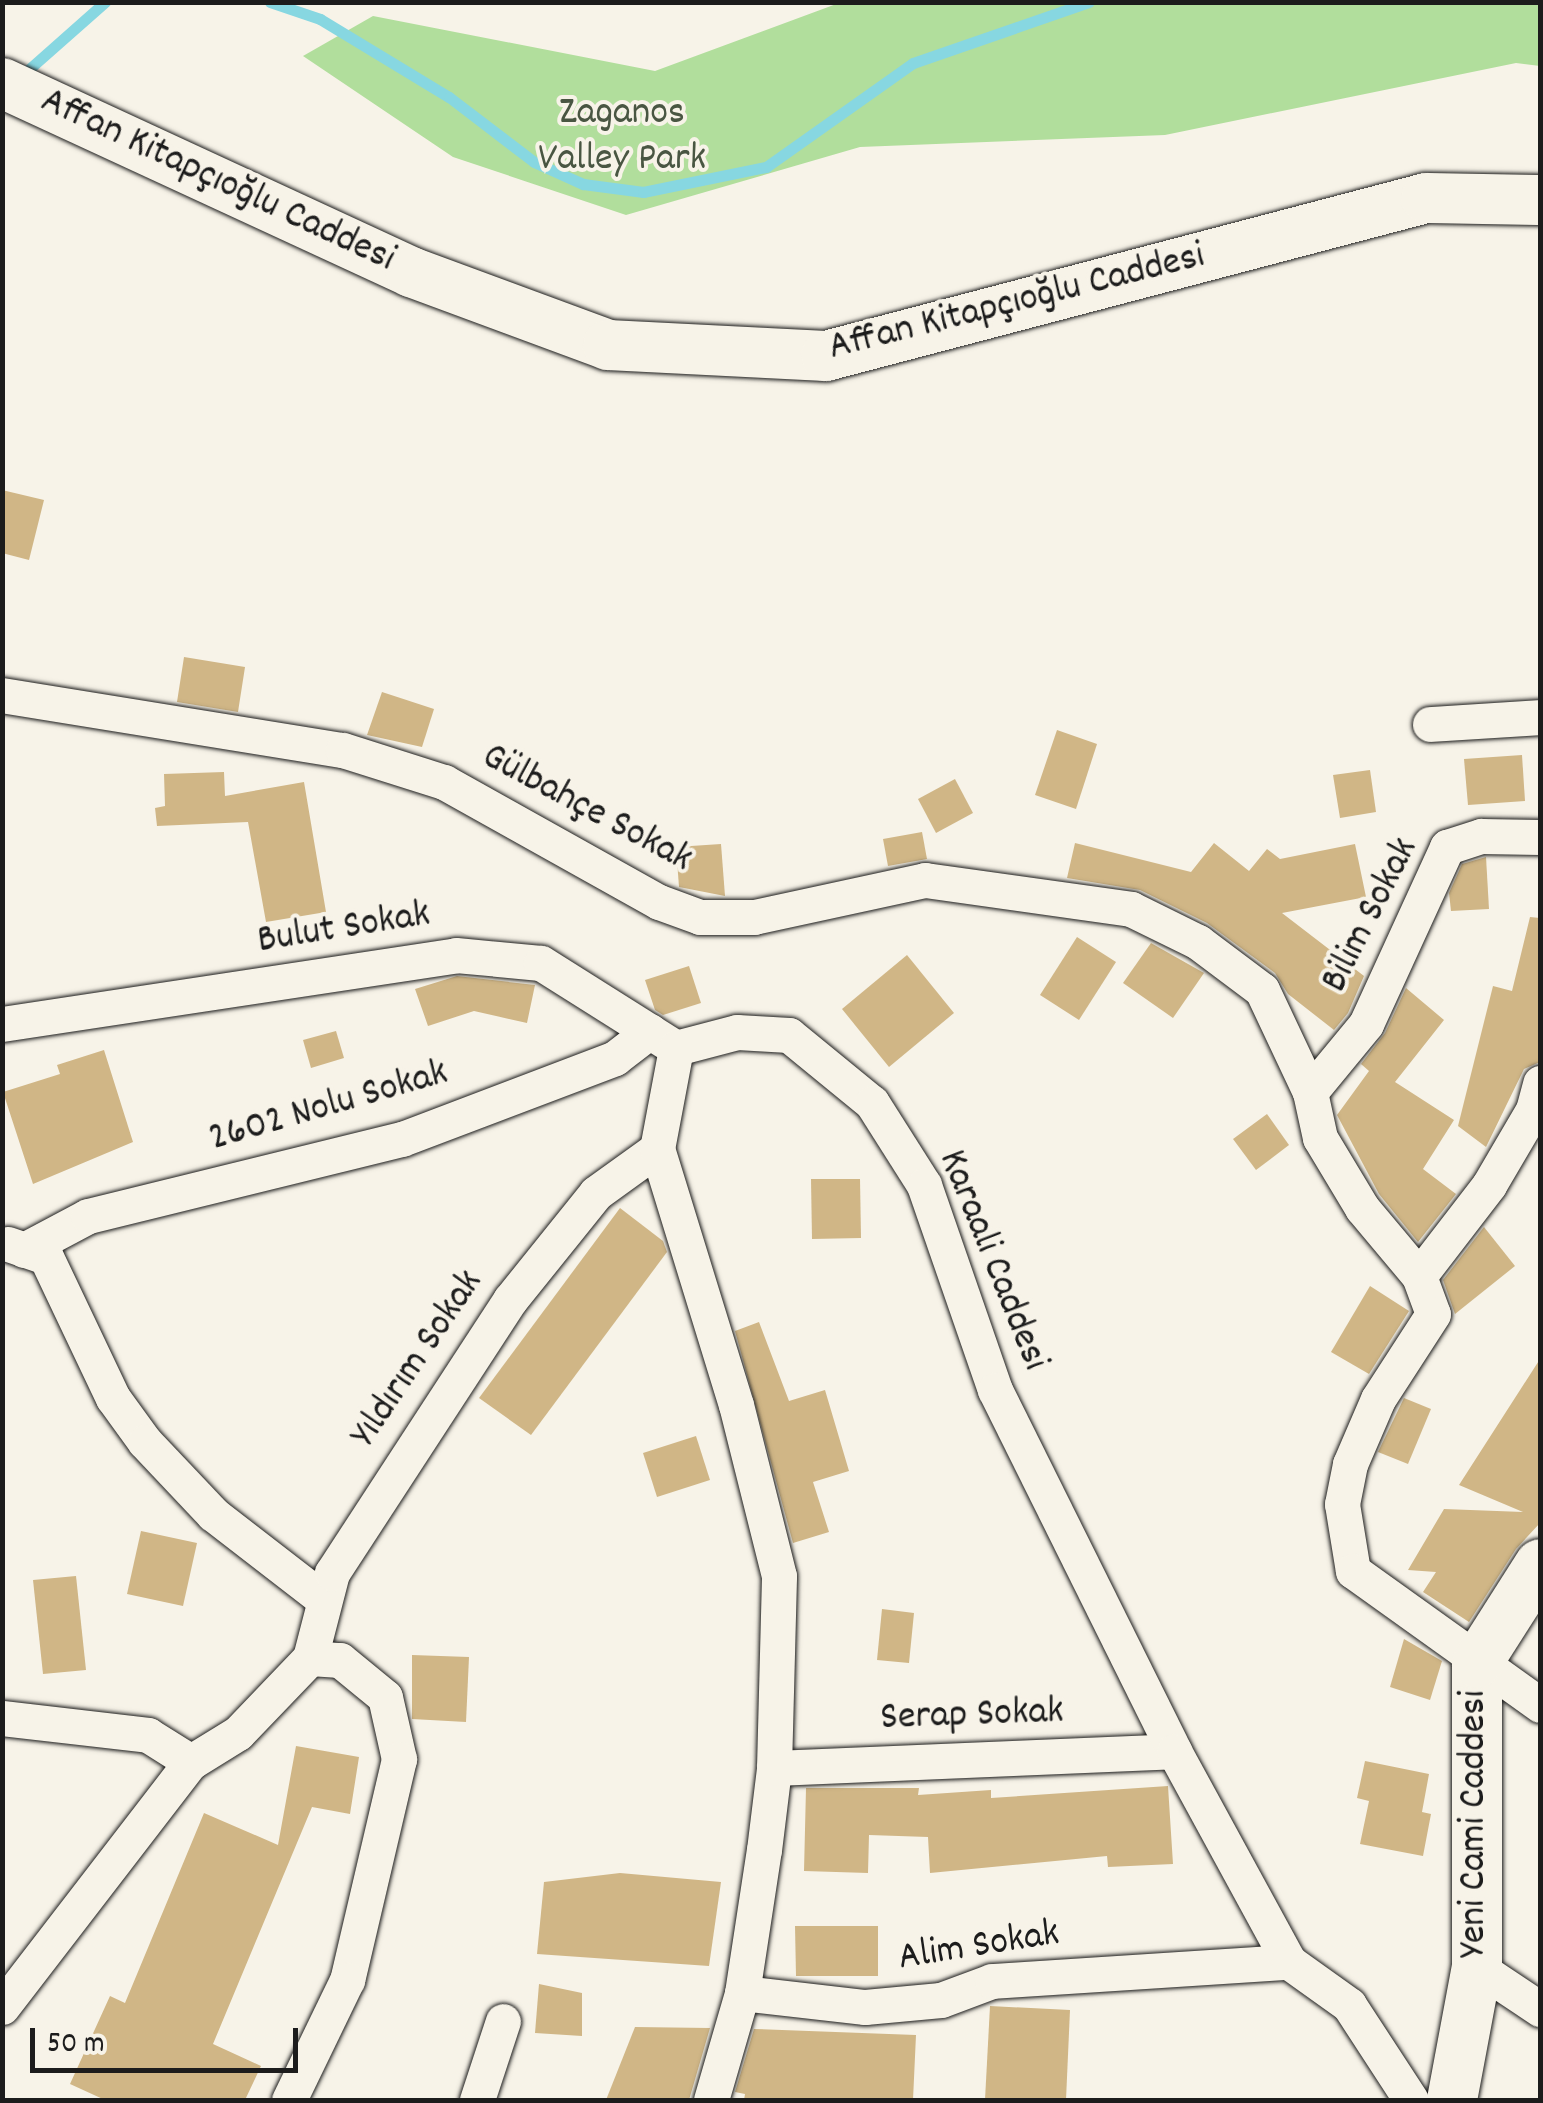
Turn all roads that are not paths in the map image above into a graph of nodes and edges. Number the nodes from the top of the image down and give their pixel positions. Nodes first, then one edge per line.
1 (2, 83) edge
2 (1540, 200) edge
3 (2, 695) edge
4 (1540, 717) edge
5 (1430, 724) dead end
6 (1540, 837) edge
7 (2, 1024) edge
8 (663, 1040) junction
9 (1540, 1083) edge
10 (1310, 1092) junction
11 (657, 1149) junction
12 (13, 1247) edge
13 (1418, 1276) junction
14 (1540, 1564) edge
15 (323, 1599) junction
16 (310, 1658) junction
17 (1477, 1663) junction
18 (1540, 1705) edge
19 (2, 1718) edge
20 (1174, 1750) junction
21 (191, 1762) junction
22 (774, 1768) junction
23 (1290, 1962) junction
24 (1478, 1967) junction
25 (742, 1993) junction
26 (2, 2008) edge
27 (1540, 2009) edge
28 (504, 2021) dead end
29 (290, 2100) edge
30 (476, 2100) edge
31 (711, 2100) edge
32 (1411, 2100) edge
33 (1452, 2100) edge

1 - 2 street, Affan Kitapçıoğlu Caddesi
3 - 10 street, Gülbahçe Sokak
4 - 5 street
6 - 10 street, Bilim Sokak
7 - 8 street, Bulut Sokak
8 - 11 street
8 - 12 street, 2602 Nolu Sokak
8 - 20 street, Karaali Caddesi
9 - 13 street
10 - 13 street, Gülbahçe Sokak
11 - 15 street, Yıldırım Sokak
11 - 22 street
12 - 15 street
13 - 17 street, Gülbahçe Sokak
14 - 17 street, Yeni Cami Caddesi
15 - 16 street, Yıldırım Sokak
16 - 21 street
16 - 29 street
17 - 18 street
17 - 24 street, Yeni Cami Caddesi
19 - 21 street
20 - 22 street, Serap Sokak
20 - 23 street, Karaali Caddesi
21 - 26 street
22 - 25 street
23 - 25 street, Alim Sokak
23 - 32 street, Karaali Caddesi
24 - 27 street
24 - 33 street, Yeni Cami Caddesi
25 - 31 street
28 - 30 street

